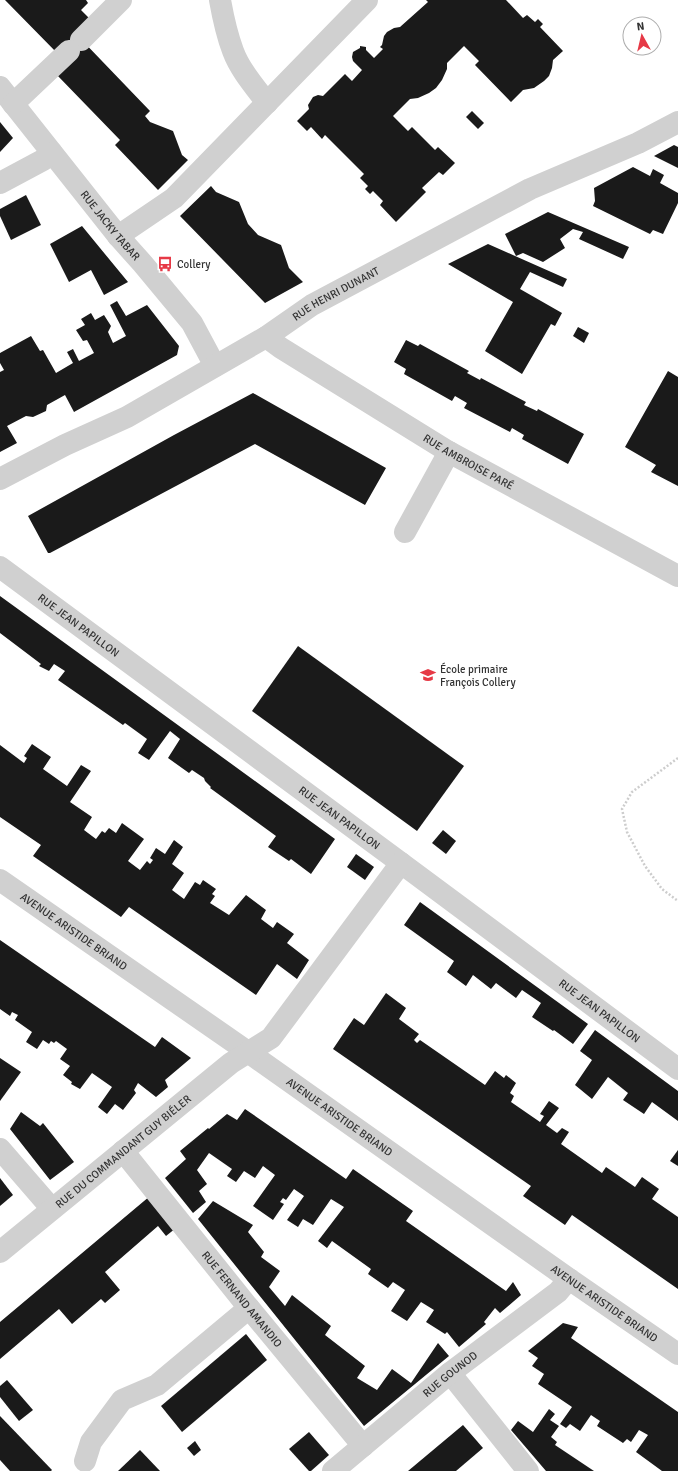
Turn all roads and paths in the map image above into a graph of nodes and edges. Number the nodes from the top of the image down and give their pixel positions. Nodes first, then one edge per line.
1 (121, 0) edge
2 (220, 0) edge
3 (367, 0) edge
4 (6, 96) edge
5 (267, 103) junction
6 (678, 122) edge
7 (52, 153) junction
8 (0, 183) edge
9 (118, 236) junction
10 (266, 337) junction
11 (215, 366) junction
12 (449, 452) junction
13 (0, 479) edge
14 (405, 532) dead end
15 (0, 567) edge
16 (678, 576) edge
17 (678, 758) edge
18 (401, 863) junction
19 (0, 880) edge
20 (678, 901) edge
21 (248, 1052) junction
22 (678, 1070) edge
23 (0, 1149) edge
24 (123, 1150) junction
25 (52, 1208) junction
26 (0, 1252) edge
27 (569, 1279) junction
28 (249, 1308) junction
29 (678, 1354) edge
30 (450, 1373) junction
31 (363, 1446) junction
32 (85, 1461) dead end
33 (334, 1471) edge
34 (528, 1471) edge

1 - 4 street
2 - 5 street
3 - 5 street
4 - 7 street, RUE JACKY TABAR
5 - 9 street
6 - 10 street, RUE HENRI DUNANT
7 - 8 street
7 - 9 street, RUE JACKY TABAR
9 - 11 street, RUE JACKY TABAR
10 - 11 street, RUE HENRI DUNANT
10 - 12 street, RUE AMBROISE PARÉ
11 - 13 street, RUE HENRI DUNANT
12 - 14 street
12 - 16 street, RUE AMBROISE PARÉ
15 - 18 street, RUE JEAN PAPILLON
17 - 20 path
18 - 21 street, RUE DU COMMANDANT GUY BIÉLER
18 - 22 street, RUE JEAN PAPILLON
19 - 21 street, AVENUE ARISTIDE BRIAND
21 - 24 street, RUE DU COMMANDANT GUY BIÉLER
21 - 27 street, AVENUE ARISTIDE BRIAND
23 - 25 street
24 - 25 street, RUE DU COMMANDANT GUY BIÉLER
24 - 28 street, RUE FERNAND AMANDIO
25 - 26 street, RUE DU COMMANDANT GUY BIÉLER
27 - 29 street, AVENUE ARISTIDE BRIAND
27 - 30 street, RUE GOUNOD
28 - 31 street, RUE FERNAND AMANDIO
28 - 32 street
30 - 31 street, RUE GOUNOD
30 - 34 street
31 - 33 street, RUE GOUNOD

